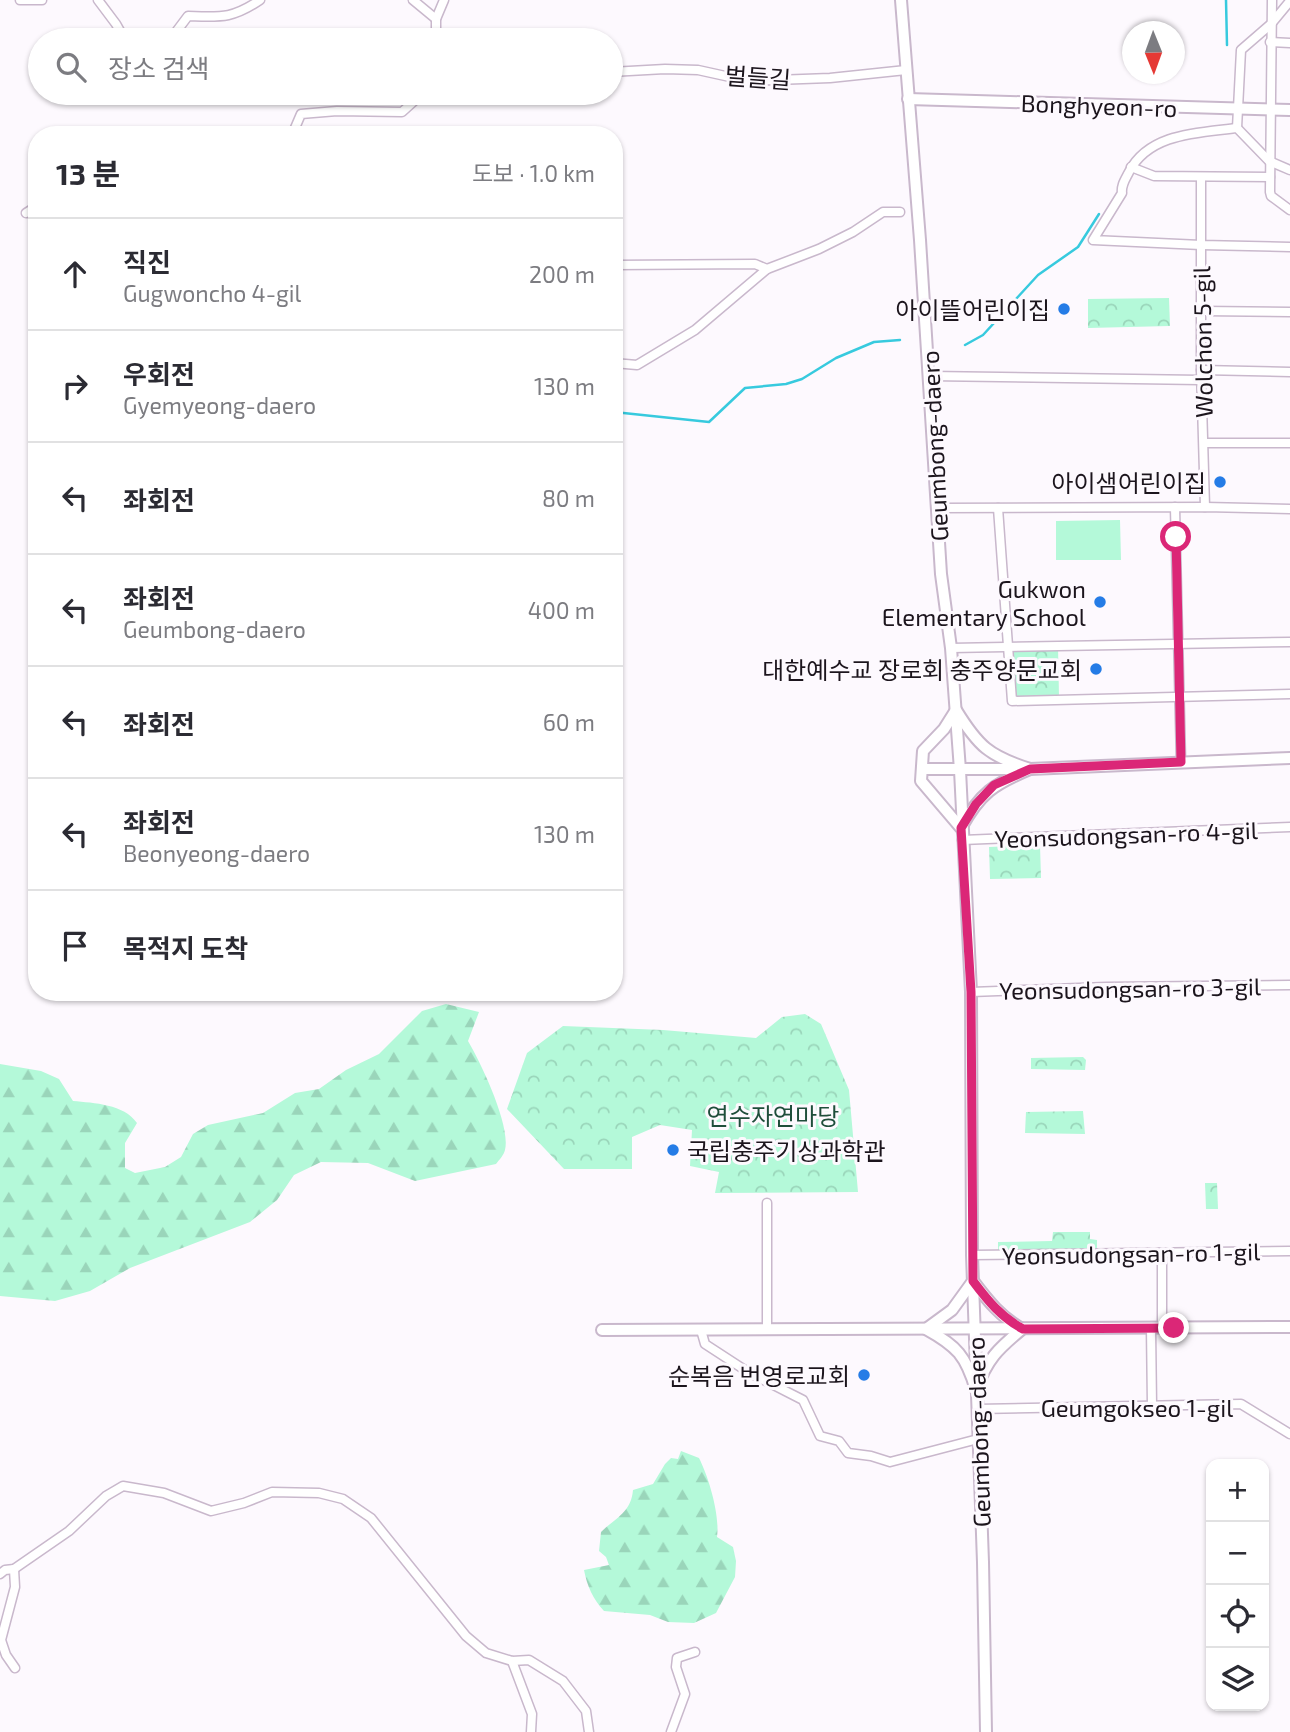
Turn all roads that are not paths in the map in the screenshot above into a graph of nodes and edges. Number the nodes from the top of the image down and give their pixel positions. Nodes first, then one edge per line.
1 (19, 0) edge
2 (41, 0) edge
3 (97, 0) edge
4 (260, 0) edge
5 (413, 0) edge
6 (444, 0) edge
7 (901, 0) edge
8 (1272, 0) edge
9 (1290, 1) edge
10 (436, 19) junction
11 (1271, 24) junction
12 (118, 28) edge
13 (179, 28) edge
14 (436, 28) edge
15 (1270, 42) junction
16 (1290, 43) edge
17 (906, 70) junction
18 (623, 71) edge
19 (908, 99) junction
20 (410, 105) edge
21 (1239, 110) junction
22 (1269, 110) junction
23 (1290, 110) edge
24 (296, 126) edge
25 (1237, 128) junction
26 (1269, 161) junction
27 (1131, 167) junction
28 (1290, 170) edge
29 (1201, 177) junction
30 (1270, 177) junction
31 (1290, 210) edge
32 (900, 212) dead end
33 (1201, 246) junction
34 (1290, 247) edge
35 (623, 265) edge
36 (767, 268) junction
37 (1202, 311) junction
38 (1290, 312) edge
39 (623, 364) edge
40 (1200, 370) junction
41 (1290, 372) edge
42 (930, 376) junction
43 (1201, 380) junction
44 (1204, 443) junction
45 (1290, 443) edge
46 (1175, 507) junction
47 (1205, 507) junction
48 (937, 508) junction
49 (998, 508) junction
50 (1290, 509) edge
51 (1290, 642) edge
52 (1178, 643) junction
53 (1009, 646) junction
54 (951, 648) junction
55 (1290, 694) edge
56 (1179, 696) junction
57 (956, 710) junction
58 (1290, 758) edge
59 (1181, 762) junction
60 (922, 769) junction
61 (960, 769) junction
62 (1030, 769) junction
63 (1290, 827) edge
64 (961, 828) junction
65 (962, 840) junction
66 (1290, 985) edge
67 (971, 992) junction
68 (767, 1203) dead end
69 (1290, 1251) edge
70 (1162, 1253) junction
71 (972, 1255) junction
72 (973, 1281) junction
73 (1290, 1327) edge
74 (1156, 1328) junction
75 (603, 1329) dead end
76 (767, 1329) junction
77 (926, 1329) junction
78 (974, 1329) junction
79 (1023, 1329) junction
80 (701, 1330) junction
81 (976, 1390) junction
82 (1152, 1406) junction
83 (977, 1409) junction
84 (1290, 1422) edge
85 (1287, 1432) edge
86 (978, 1439) junction
87 (14, 1569) junction
88 (0, 1574) edge
89 (695, 1652) dead end
90 (512, 1661) junction
91 (15, 1668) dead end
92 (531, 1732) edge
93 (589, 1732) edge
94 (671, 1732) edge
95 (986, 1732) edge

1 - 2 street
3 - 12 street
4 - 13 street
5 - 10 street
6 - 10 street
7 - 17 street, Geumbong-daero
8 - 11 street
9 - 11 street
10 - 14 street
11 - 15 street
11 - 21 street
15 - 16 street
15 - 22 street
17 - 18 street, 벌들길
17 - 19 street, Geumbong-daero
19 - 21 street, Bonghyeon-ro
19 - 42 street, Geumbong-daero
20 - 24 street
21 - 22 street, Bonghyeon-ro
21 - 25 street
22 - 23 street, Bonghyeon-ro
22 - 26 street
25 - 26 street
25 - 27 street
26 - 28 street
26 - 30 street
27 - 29 street
27 - 33 street
29 - 30 street
29 - 33 street, Wolchon 5-gil
30 - 31 street
32 - 36 street
33 - 34 street
33 - 37 street, Wolchon 5-gil
35 - 36 street
36 - 39 street
37 - 38 street
37 - 40 street, Wolchon 5-gil
40 - 41 street
40 - 43 street, Wolchon 5-gil
42 - 43 street
42 - 48 street, Geumbong-daero
43 - 44 street, Wolchon 5-gil
44 - 45 street
44 - 47 street, Wolchon 5-gil
46 - 47 street
46 - 49 street
46 - 52 street
47 - 50 street
48 - 49 street
48 - 54 street, Geumbong-daero
49 - 53 street
51 - 52 street
52 - 53 street
52 - 56 street
53 - 54 street
53 - 56 street
54 - 57 street, Geumbong-daero
55 - 56 street
56 - 59 street
57 - 60 street
57 - 61 street, Geumbong-daero
57 - 62 street
58 - 59 street
59 - 62 street
60 - 61 street
60 - 64 street
61 - 62 street
61 - 64 street, Geumbong-daero
62 - 64 street
63 - 65 street, Yeonsudongsan-ro 4-gil
64 - 65 street, Geumbong-daero
65 - 67 street, Geumbong-daero
66 - 67 street, Yeonsudongsan-ro 3-gil
67 - 71 street, Geumbong-daero
68 - 76 street
69 - 70 street, Yeonsudongsan-ro 1-gil
70 - 71 street, Yeonsudongsan-ro 1-gil
70 - 74 street
71 - 72 street, Geumbong-daero
72 - 77 street
72 - 78 street, Geumbong-daero
72 - 79 street
73 - 74 street
74 - 79 street
74 - 82 street
75 - 80 street
76 - 77 street
76 - 80 street
77 - 78 street
77 - 81 street
78 - 79 street
78 - 81 street, Geumbong-daero
79 - 81 street
80 - 86 street
81 - 83 street, Geumbong-daero
82 - 83 street, Geumgokseo 1-gil
82 - 85 street, Geumgokseo 1-gil
83 - 86 street, Geumbong-daero
84 - 85 street
86 - 95 street, Geumbong-daero
87 - 88 street
87 - 90 street
87 - 91 street
89 - 94 street
90 - 92 street
90 - 93 street

